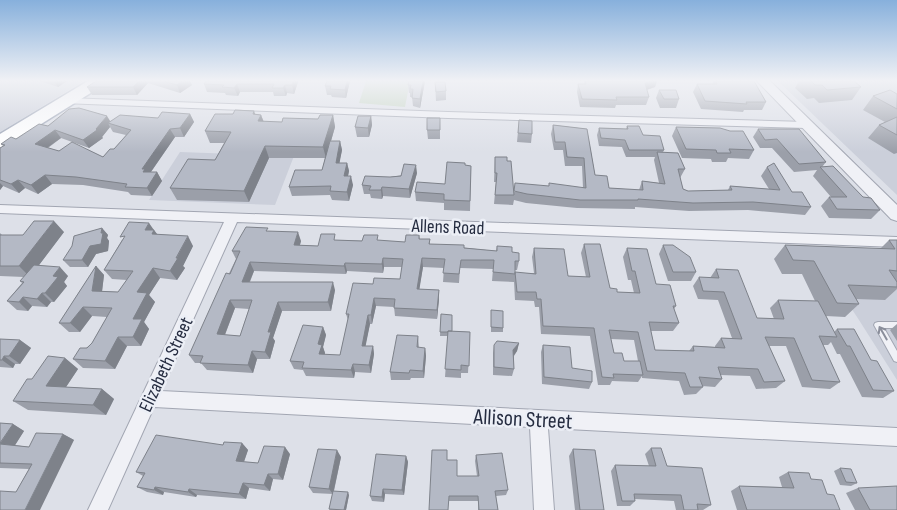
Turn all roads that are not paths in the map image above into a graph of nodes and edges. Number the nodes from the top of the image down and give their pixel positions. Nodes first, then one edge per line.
1 (60, 105) edge
2 (170, 105) edge
3 (787, 105) edge
4 (807, 125) junction
5 (0, 142) edge
6 (0, 209) edge
7 (897, 215) edge
8 (232, 217) junction
9 (897, 242) edge
10 (897, 324) edge
11 (897, 358) edge
12 (149, 399) junction
13 (538, 418) junction
14 (897, 437) edge
15 (98, 510) edge
16 (544, 510) edge

1 - 5 main road
2 - 4 street
3 - 4 street
4 - 7 street
6 - 8 street, Allens Road
8 - 9 street, Allens Road
8 - 12 street, Elizabeth Street
11 -> 10 lane
12 - 13 street, Allison Street
12 - 15 street, Elizabeth Street
13 - 14 street, Allison Street
13 - 16 street

